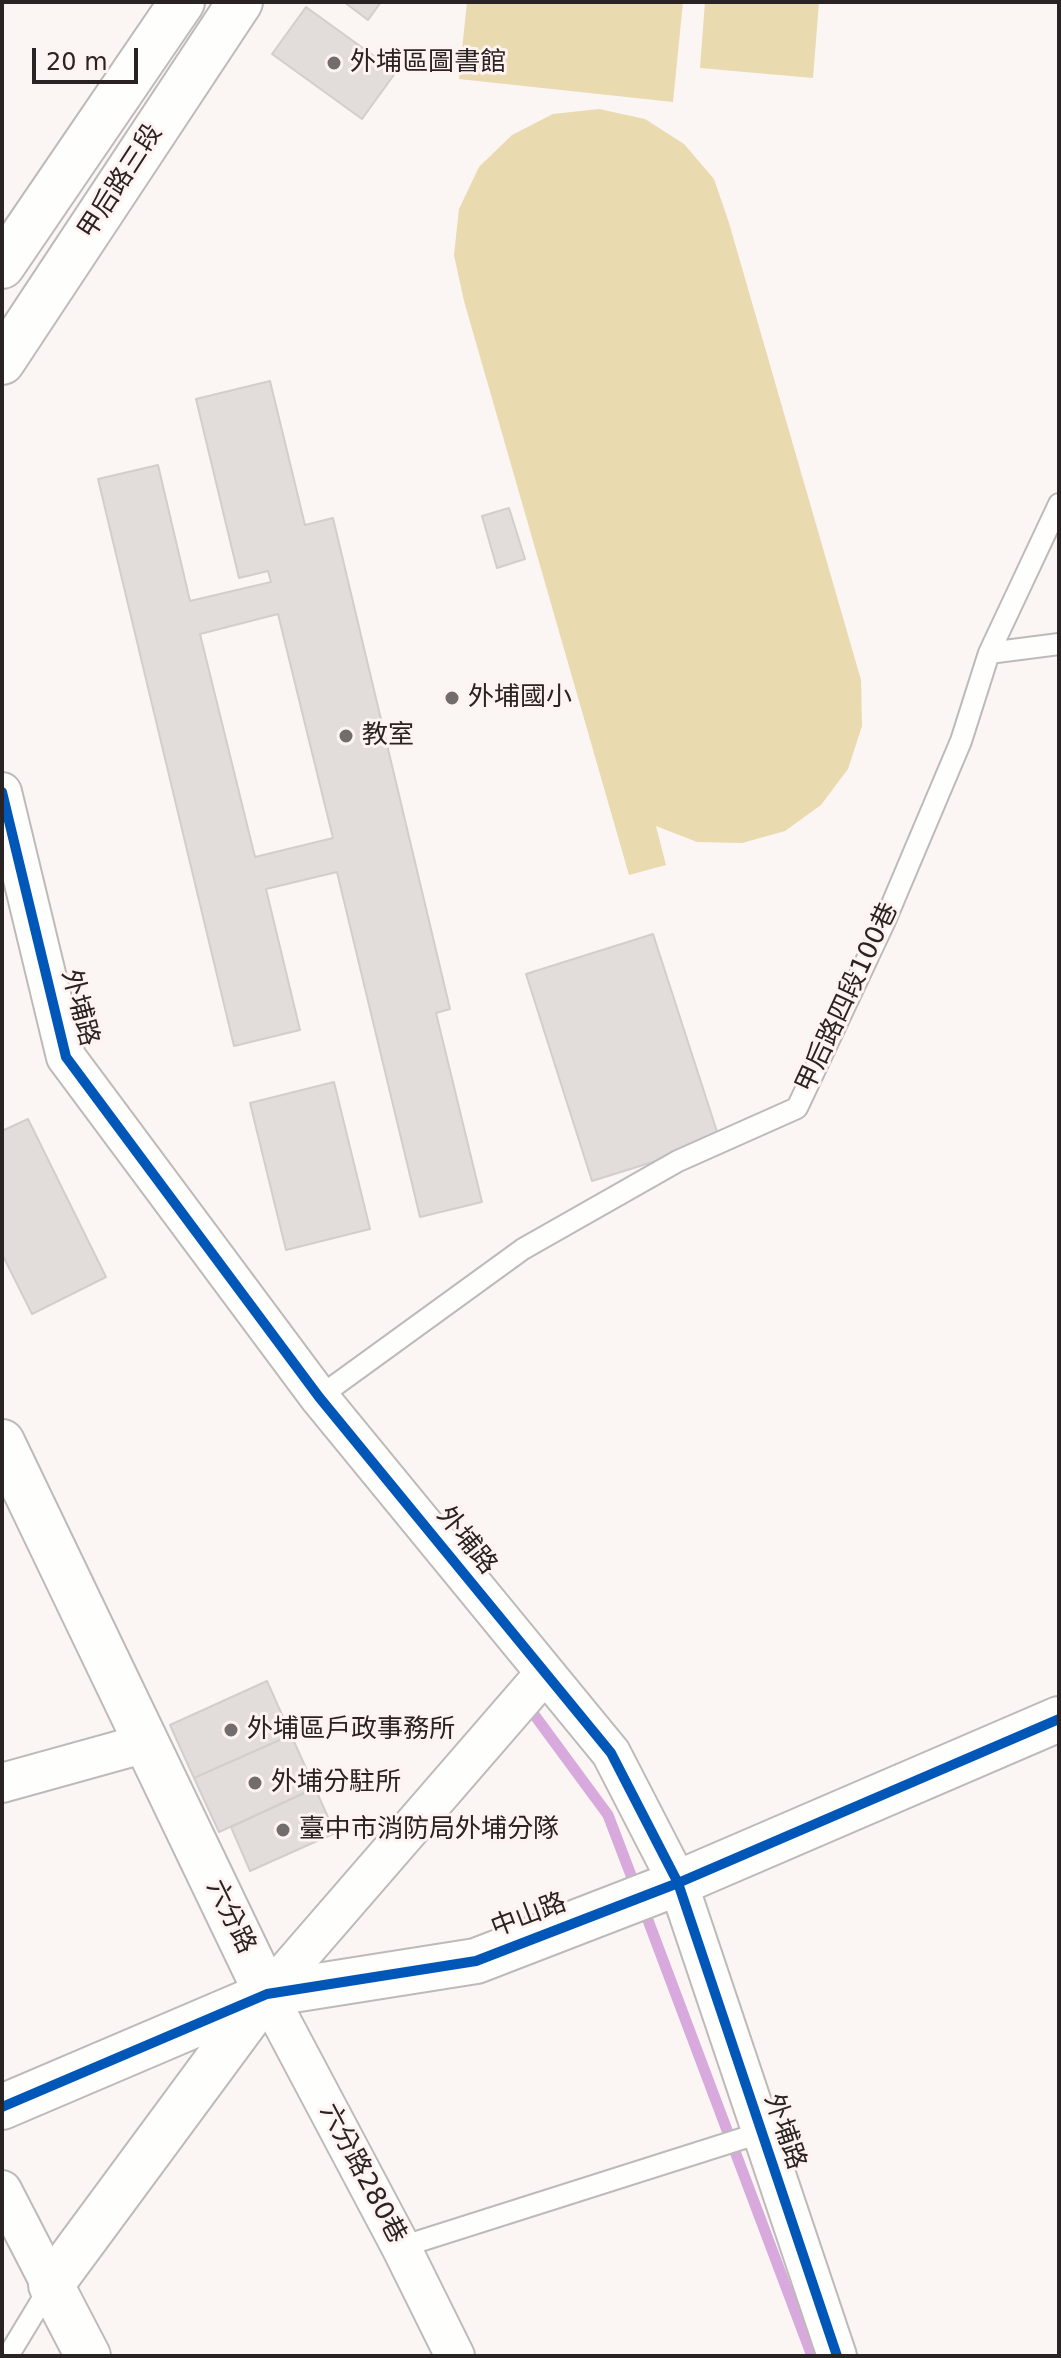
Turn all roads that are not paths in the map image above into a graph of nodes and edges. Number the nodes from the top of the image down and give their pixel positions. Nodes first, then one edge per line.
1 (182, 2) edge
2 (240, 2) edge
3 (2, 266) edge
4 (2, 362) edge
5 (1059, 504) edge
6 (1059, 644) edge
7 (989, 653) junction
8 (2, 792) edge
9 (319, 1397) junction
10 (4, 1453) edge
11 (545, 1673) junction
12 (1059, 1719) edge
13 (146, 1743) junction
14 (2, 1783) edge
15 (678, 1883) junction
16 (267, 1994) junction
17 (2, 2107) edge
18 (760, 2133) junction
19 (2, 2190) edge
20 (401, 2247) junction
21 (51, 2285) junction
22 (8, 2356) edge
23 (88, 2356) edge
24 (455, 2356) edge
25 (837, 2356) edge

1 - 3 street, 甲后路三段
2 - 4 street, 甲后路三段
5 - 7 lane, 甲后路四段100巷
6 - 7 lane
7 - 9 lane, 甲后路四段100巷
8 - 9 street, 外埔路
9 - 11 street, 外埔路
10 - 13 street, 六分路
11 - 15 street, 外埔路
11 - 16 street
12 - 15 street, 中山路
13 - 14 street
13 - 16 street, 六分路
15 - 16 street, 中山路
15 - 18 street, 外埔路
16 - 17 street, 中山路
16 - 20 street, 六分路280巷
16 - 21 street
18 - 20 lane
18 - 25 street, 外埔路
19 - 21 street
20 - 24 street, 六分路280巷
21 - 22 lane
21 - 23 street

